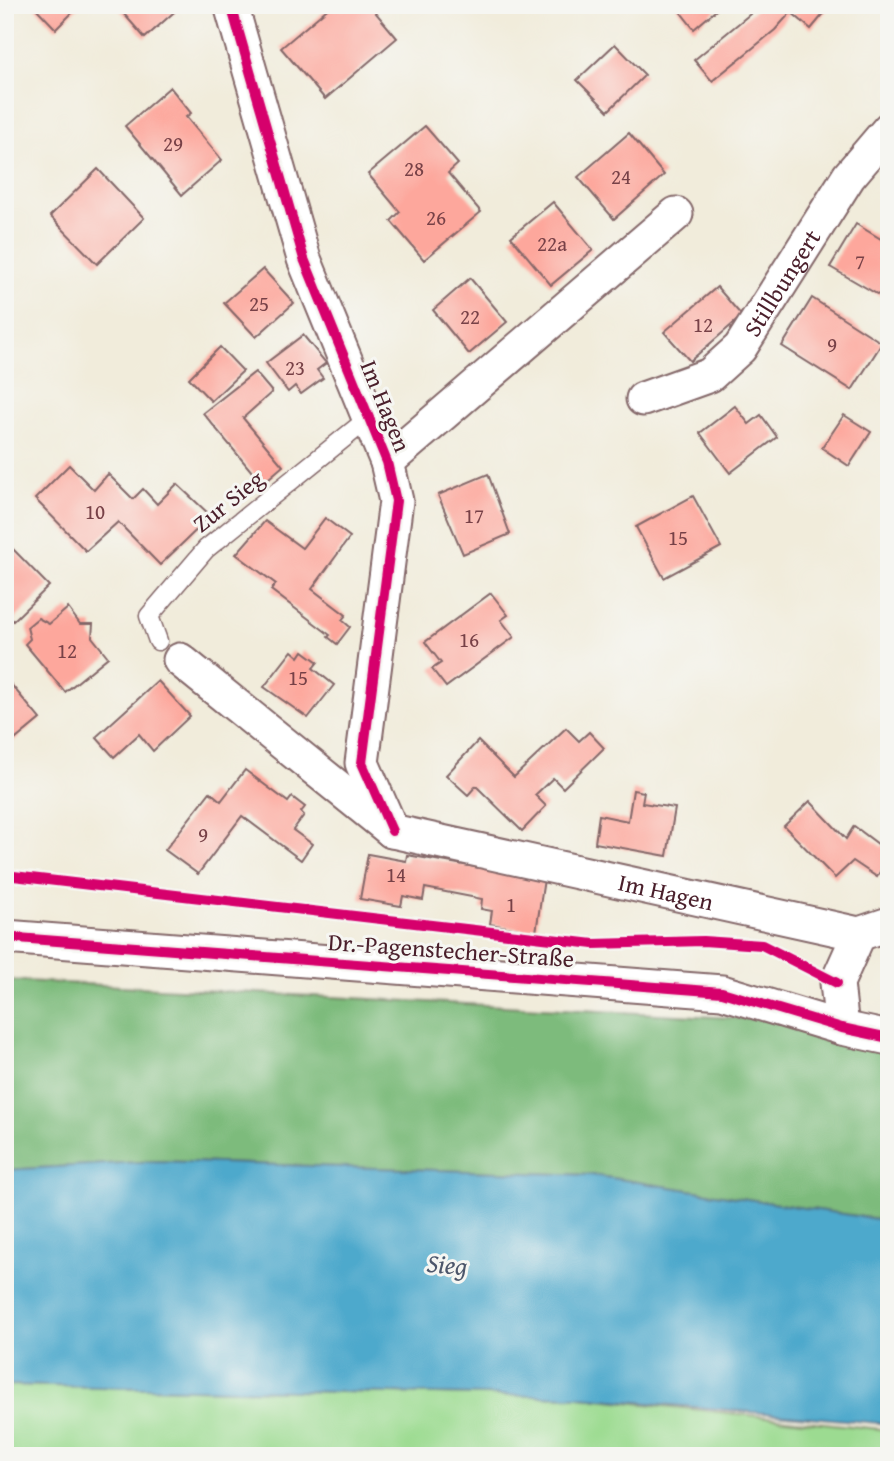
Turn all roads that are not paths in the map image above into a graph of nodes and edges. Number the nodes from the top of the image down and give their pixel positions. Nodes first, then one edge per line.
1 (231, 5) edge
2 (889, 129) edge
3 (676, 214) dead end
4 (643, 399) dead end
5 (369, 418) junction
6 (387, 463) junction
7 (169, 650) joint
8 (392, 831) junction
9 (874, 929) edge
10 (5, 937) edge
11 (842, 1028) junction
12 (889, 1038) edge

1 - 5 street, Im Hagen
2 - 4 street, Stillbungert
3 - 6 street, Im Hagen
5 - 6 street, Im Hagen
5 - 7 lane, Zur Sieg
6 - 8 street, Im Hagen
7 - 8 street
8 - 9 street, Im Hagen
9 - 11 street
10 - 11 street, Dr.-Pagenstecher-Straße
11 - 12 street, Dr.-Pagenstecher-Straße

